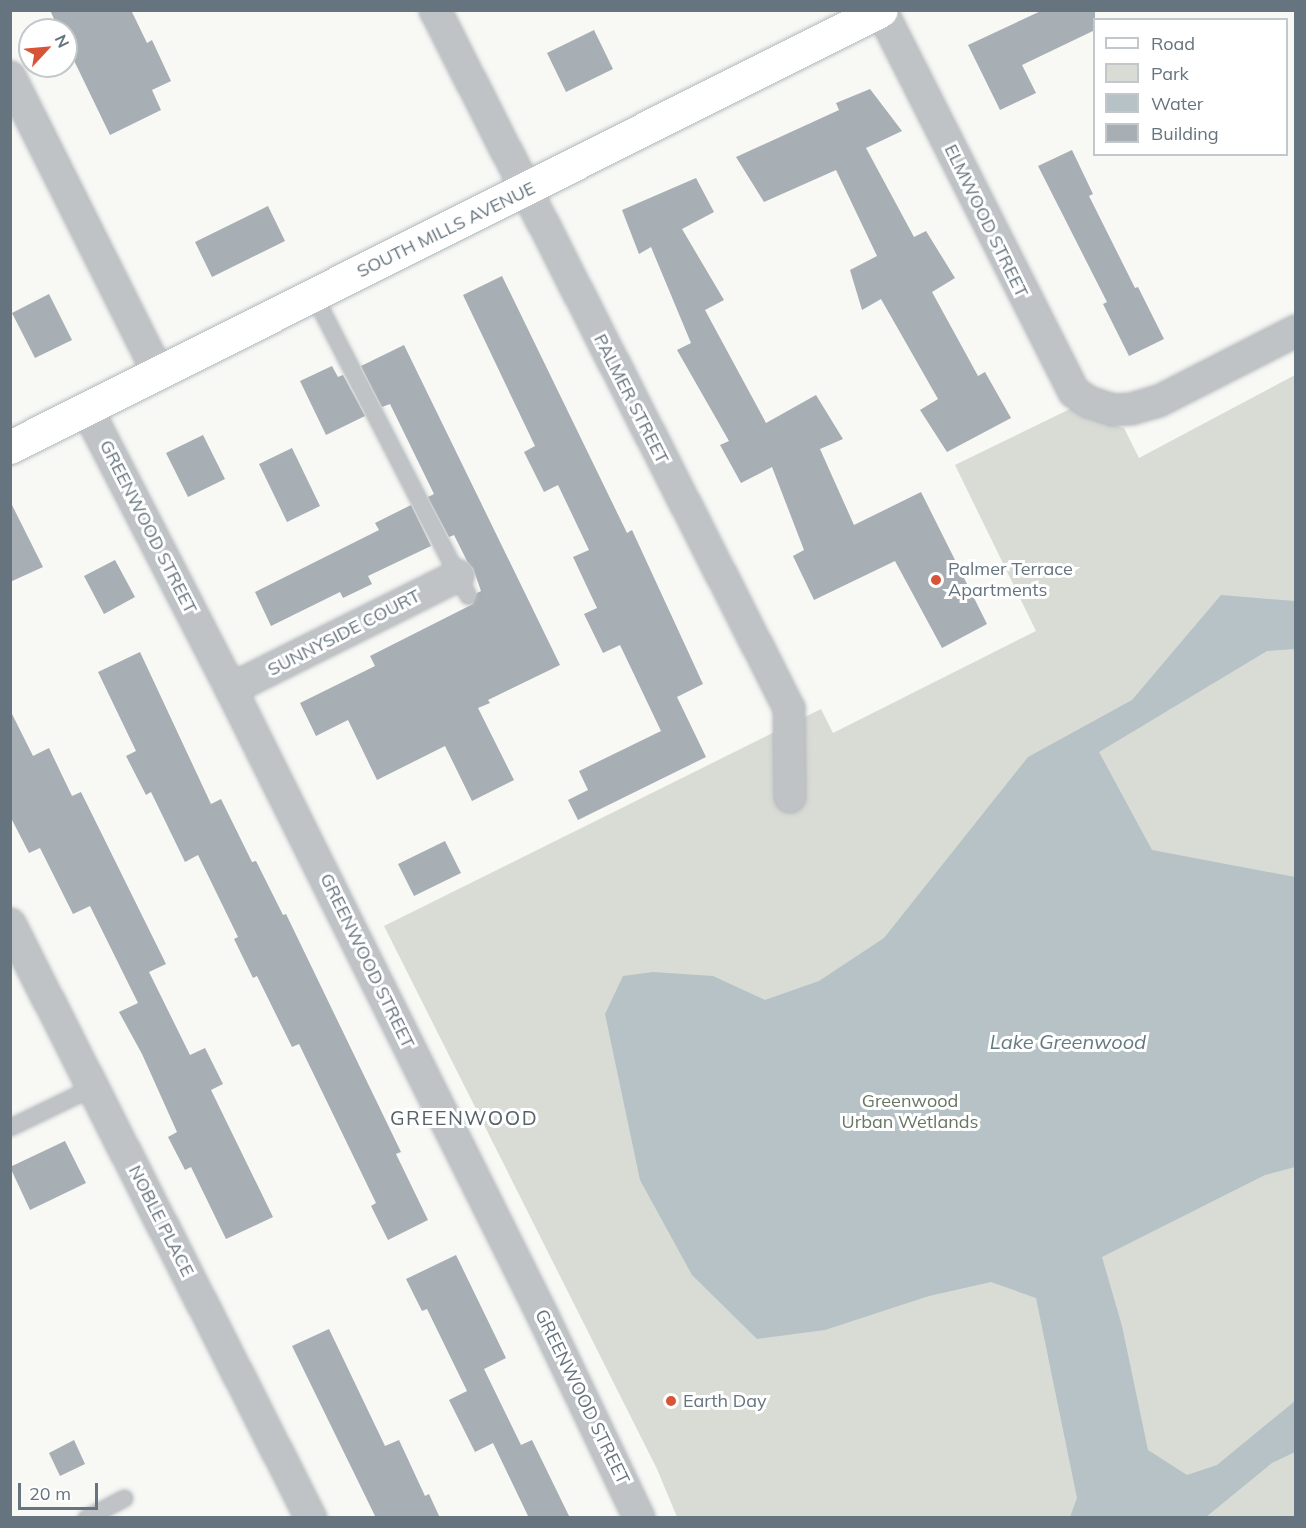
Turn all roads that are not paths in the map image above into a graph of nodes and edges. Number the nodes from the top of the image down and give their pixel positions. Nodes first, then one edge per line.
1 (435, 10) edge
2 (881, 10) edge
3 (10, 78) edge
4 (526, 191) junction
5 (314, 296) junction
6 (1296, 331) edge
7 (158, 373) junction
8 (87, 409) junction
9 (10, 447) edge
10 (463, 586) joint
11 (231, 689) junction
12 (790, 797) dead end
13 (10, 924) edge
14 (93, 1087) junction
15 (10, 1127) edge
16 (124, 1498) dead end
17 (86, 1518) edge
18 (311, 1518) edge
19 (639, 1518) edge

1 - 4 street, PALMER STREET
2 - 4 street, SOUTH MILLS AVENUE
2 - 6 street, ELMWOOD STREET
3 - 7 street
4 - 5 street, SOUTH MILLS AVENUE
4 - 12 street, PALMER STREET
5 - 7 street, SOUTH MILLS AVENUE
5 - 10 lane
7 - 8 street, SOUTH MILLS AVENUE
8 - 9 street, SOUTH MILLS AVENUE
8 - 11 street, GREENWOOD STREET
10 - 11 street, SUNNYSIDE COURT
11 - 19 street, GREENWOOD STREET
13 - 14 street, NOBLE PLACE
14 - 15 lane
14 - 18 street, NOBLE PLACE
16 - 17 lane

